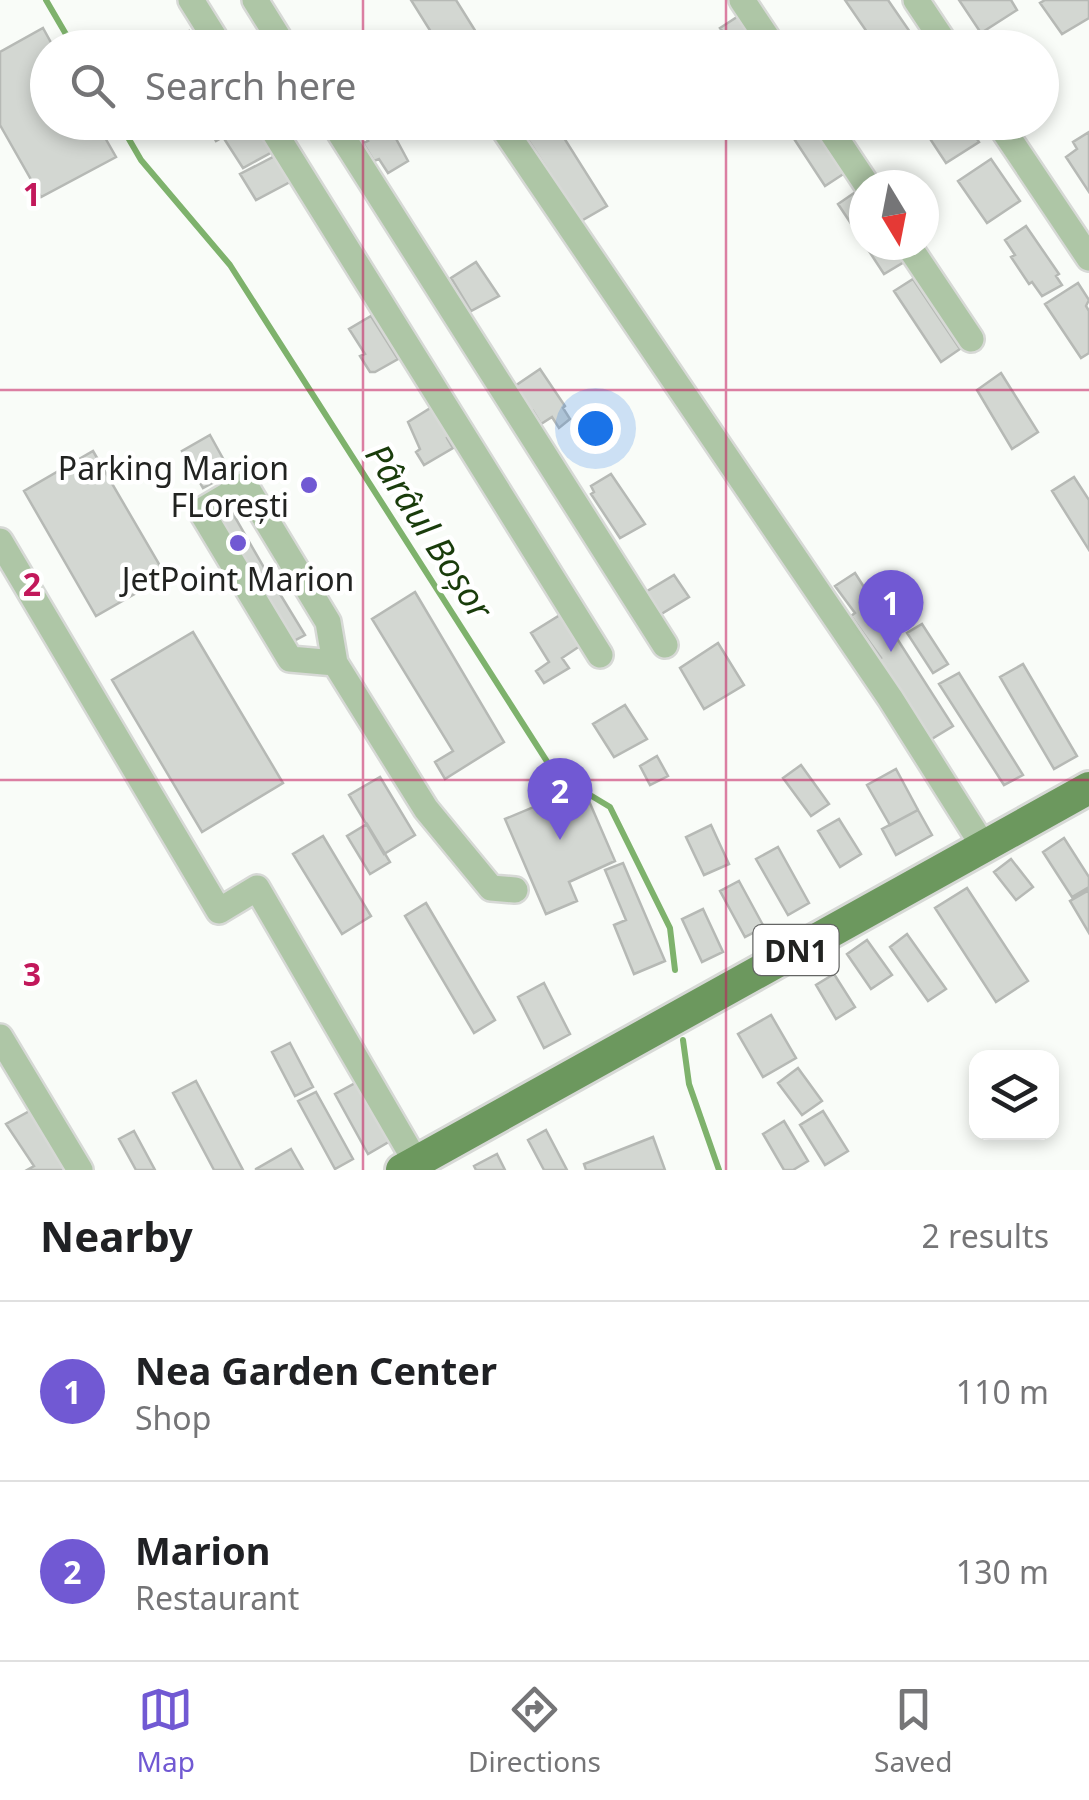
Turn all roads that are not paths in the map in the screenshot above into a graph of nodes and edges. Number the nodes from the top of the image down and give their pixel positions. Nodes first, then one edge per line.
1 (191, 0) edge
2 (255, 0) edge
3 (742, 0) edge
4 (916, 0) edge
5 (210, 30) edge
6 (274, 30) edge
7 (762, 30) edge
8 (936, 30) edge
9 (279, 140) edge
10 (344, 140) edge
11 (511, 140) edge
12 (837, 140) edge
13 (1010, 140) edge
14 (857, 170) edge
15 (1089, 258) edge
16 (918, 260) edge
17 (971, 339) dead end
18 (0, 541) edge
19 (665, 645) dead end
20 (600, 655) dead end
21 (335, 664) junction
22 (1089, 788) edge
23 (984, 847) junction
24 (516, 890) dead end
25 (0, 1037) edge
26 (409, 1166) edge
27 (80, 1170) edge

1 - 5 street
2 - 6 street
3 - 7 street
4 - 8 street
9 - 20 street
10 - 19 street
11 - 23 street
12 - 14 street
13 - 15 street
16 - 17 street
18 - 26 street
21 - 21 street
21 - 24 street
22 - 23 main road, DN1
23 - 26 main road, DN1
25 - 27 street

